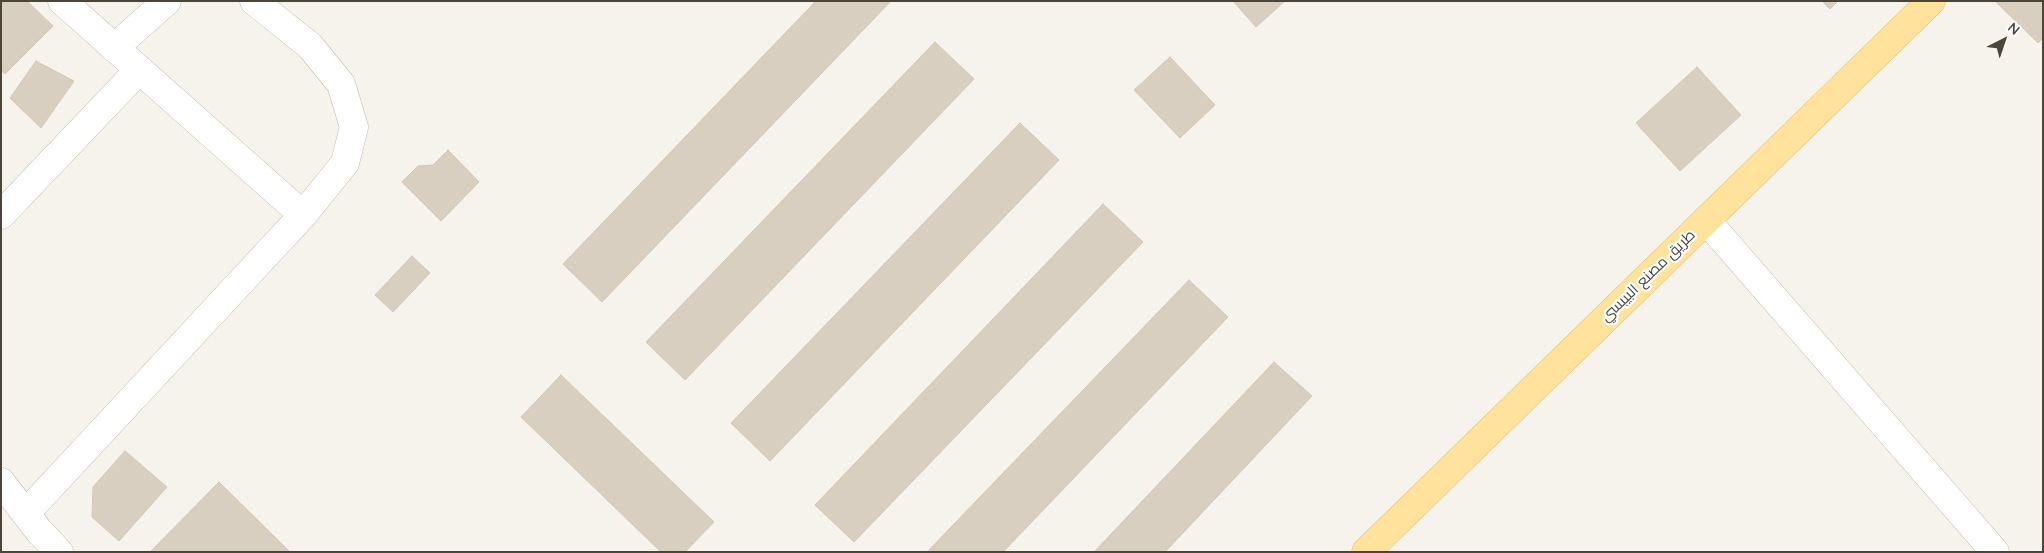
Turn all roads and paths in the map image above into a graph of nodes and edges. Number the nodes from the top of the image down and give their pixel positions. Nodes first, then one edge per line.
1 (62, 1) edge
2 (167, 1) edge
3 (254, 1) edge
4 (1930, 1) edge
5 (114, 48) junction
6 (139, 70) junction
7 (1, 215) edge
8 (303, 215) junction
9 (1706, 220) junction
10 (1, 482) edge
11 (26, 513) junction
12 (58, 552) edge
13 (1366, 552) edge
14 (1995, 552) edge

1 - 5 street
2 - 5 street
3 - 8 street
4 - 9 main road, طريق مصنع البيبسي
5 - 6 street
6 - 7 street
6 - 8 street
8 - 11 street
9 - 13 main road, طريق مصنع البيبسي
9 - 14 street
10 - 11 street
11 - 12 street

